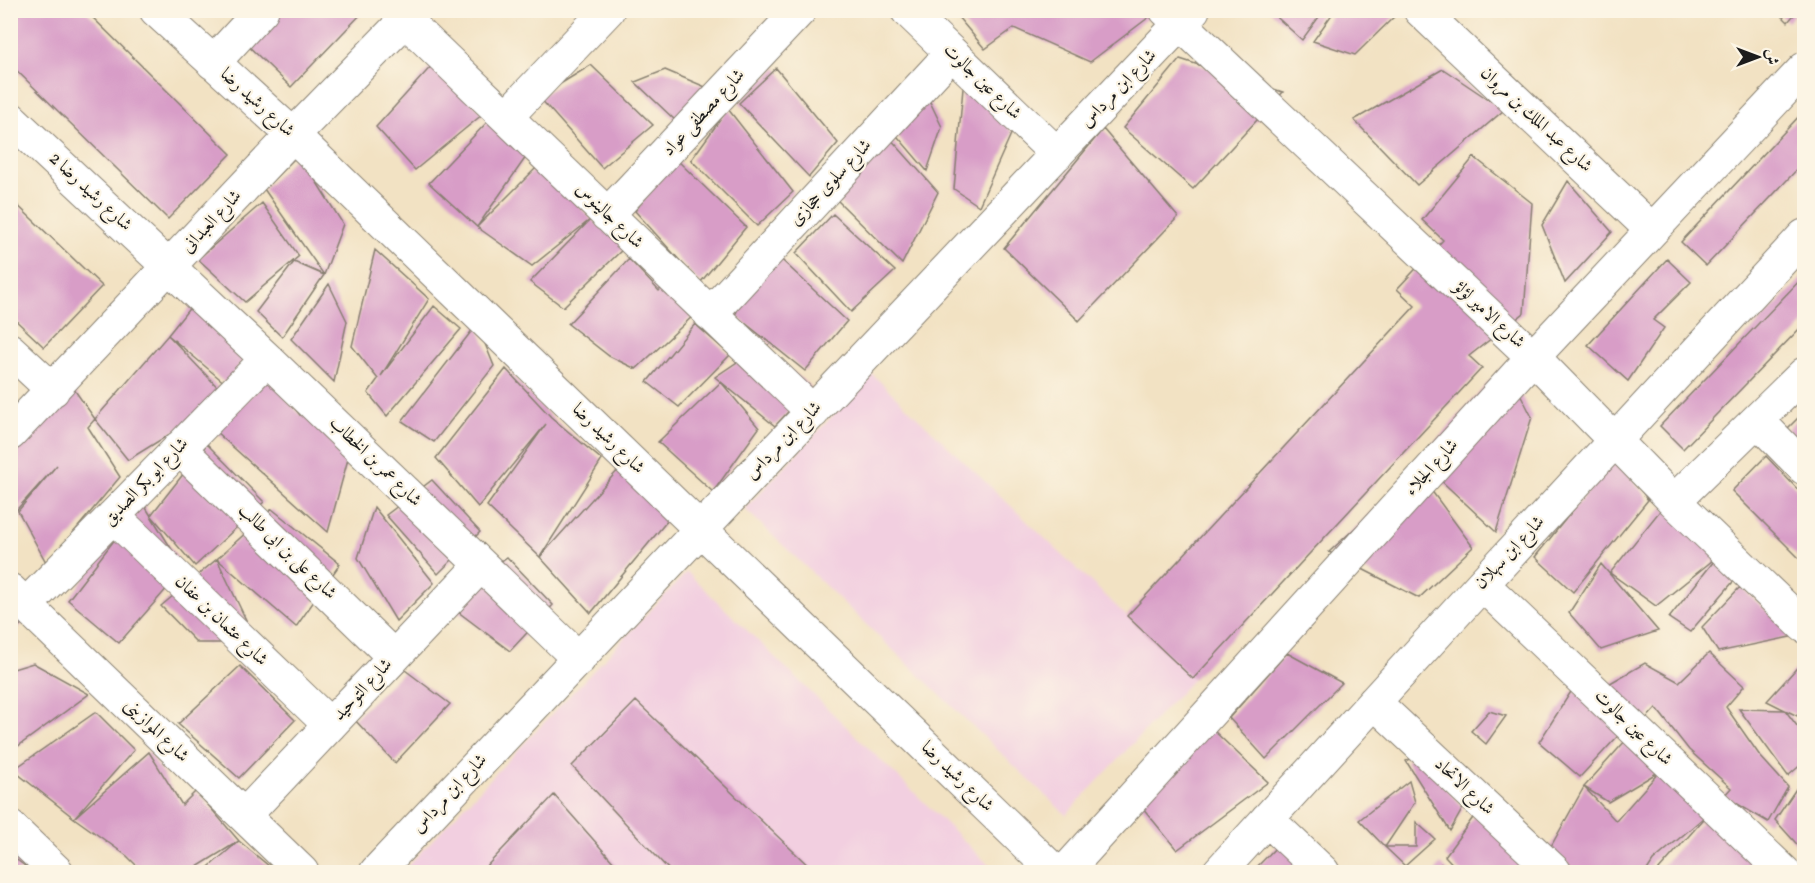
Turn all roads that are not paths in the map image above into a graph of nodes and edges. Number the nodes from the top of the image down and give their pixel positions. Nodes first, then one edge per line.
1 (156, 10) edge
2 (262, 10) edge
3 (608, 10) edge
4 (800, 10) edge
5 (907, 10) edge
6 (1420, 10) edge
7 (410, 15) edge
8 (1180, 15) edge
9 (952, 53) junction
10 (213, 63) junction
11 (1804, 69) edge
12 (506, 117) junction
13 (10, 118) edge
14 (293, 135) junction
15 (1057, 154) junction
16 (608, 215) junction
17 (1652, 230) junction
18 (1804, 236) edge
19 (170, 267) junction
20 (710, 314) junction
21 (10, 350) edge
22 (1533, 357) junction
23 (267, 359) junction
24 (1804, 374) edge
25 (53, 390) junction
26 (813, 412) junction
27 (1758, 421) junction
28 (10, 434) edge
29 (1616, 441) junction
30 (180, 448) junction
31 (1804, 468) edge
32 (1674, 501) junction
33 (112, 516) junction
34 (701, 528) junction
35 (481, 565) junction
36 (1482, 584) junction
37 (18, 597) edge
38 (1804, 626) edge
39 (394, 657) junction
40 (579, 659) junction
41 (1374, 702) junction
42 (330, 725) junction
43 (244, 816) junction
44 (1267, 819) junction
45 (10, 827) edge
46 (57, 873) edge
47 (302, 873) edge
48 (376, 873) edge
49 (1055, 873) edge
50 (1065, 873) edge
51 (1219, 873) edge
52 (1323, 873) edge
53 (1555, 873) edge
54 (1784, 873) edge

1 - 10 street, شارع رشيد رضا
2 - 10 street
3 - 12 street
4 - 16 street, شارع مصطفى عواد
5 - 9 street, شارع عين جالوت
6 - 17 street, شارع عبد الملك بن مروان
7 - 12 street, شارع جالينوس
7 - 14 street, شارع العبدانى
8 - 15 street, شارع ابن مرداس
8 - 22 street, شارع الامير لؤلؤ
9 - 15 street, شارع عين جالوت
9 - 20 street, شارع سلوى حجازى
10 - 14 street, شارع رشيد رضا
11 - 17 street, شارع الجلاء
12 - 16 street, شارع جالينوس
13 - 19 street, شارع رشيد رضا 2
14 - 19 street, شارع العبدانى
14 - 34 street, شارع رشيد رضا
15 - 26 street, شارع ابن مرداس
16 - 20 street, شارع جالينوس
17 - 22 street, شارع الجلاء
18 - 29 street, شارع ابن سهلان
19 - 23 street, شارع عمر بن الخطاب
19 - 25 street, شارع العبدانى
20 - 26 street, شارع جالينوس
21 - 25 street
22 - 29 street, شارع الامير لؤلؤ
22 - 50 street, شارع الجلاء
23 - 30 street, شارع ابو بكر الصديق
23 - 35 street, شارع عمر بن الخطاب
24 - 27 street
25 - 28 street, شارع العبدانى
26 - 34 street, شارع ابن مرداس
27 - 31 street
27 - 32 street
29 - 32 street, شارع الامير لؤلؤ
29 - 36 street, شارع ابن سهلان
30 - 33 street, شارع ابو بكر الصديق
30 - 39 street, شارع على بن ابى طالب
32 - 38 street, شارع الامير لؤلؤ
33 - 37 street, شارع ابو بكر الصديق
33 - 42 street, شارع عثمان بن عفان
34 - 40 street, شارع ابن مرداس
34 - 49 street, شارع رشيد رضا
35 - 39 street, شارع التوحيد
35 - 40 street, شارع عمر بن الخطاب
36 - 41 street, شارع ابن سهلان
36 - 54 street, شارع عين جالوت
37 - 43 street, شارع الموازينى
39 - 42 street, شارع التوحيد
40 - 48 street, شارع ابن مرداس
41 - 44 street, شارع ابن سهلان
41 - 53 street, شارع الاتحاد
42 - 43 street, شارع التوحيد
43 - 47 street, شارع الموازينى
44 - 51 street, شارع ابن سهلان
44 - 52 street
45 - 46 street

